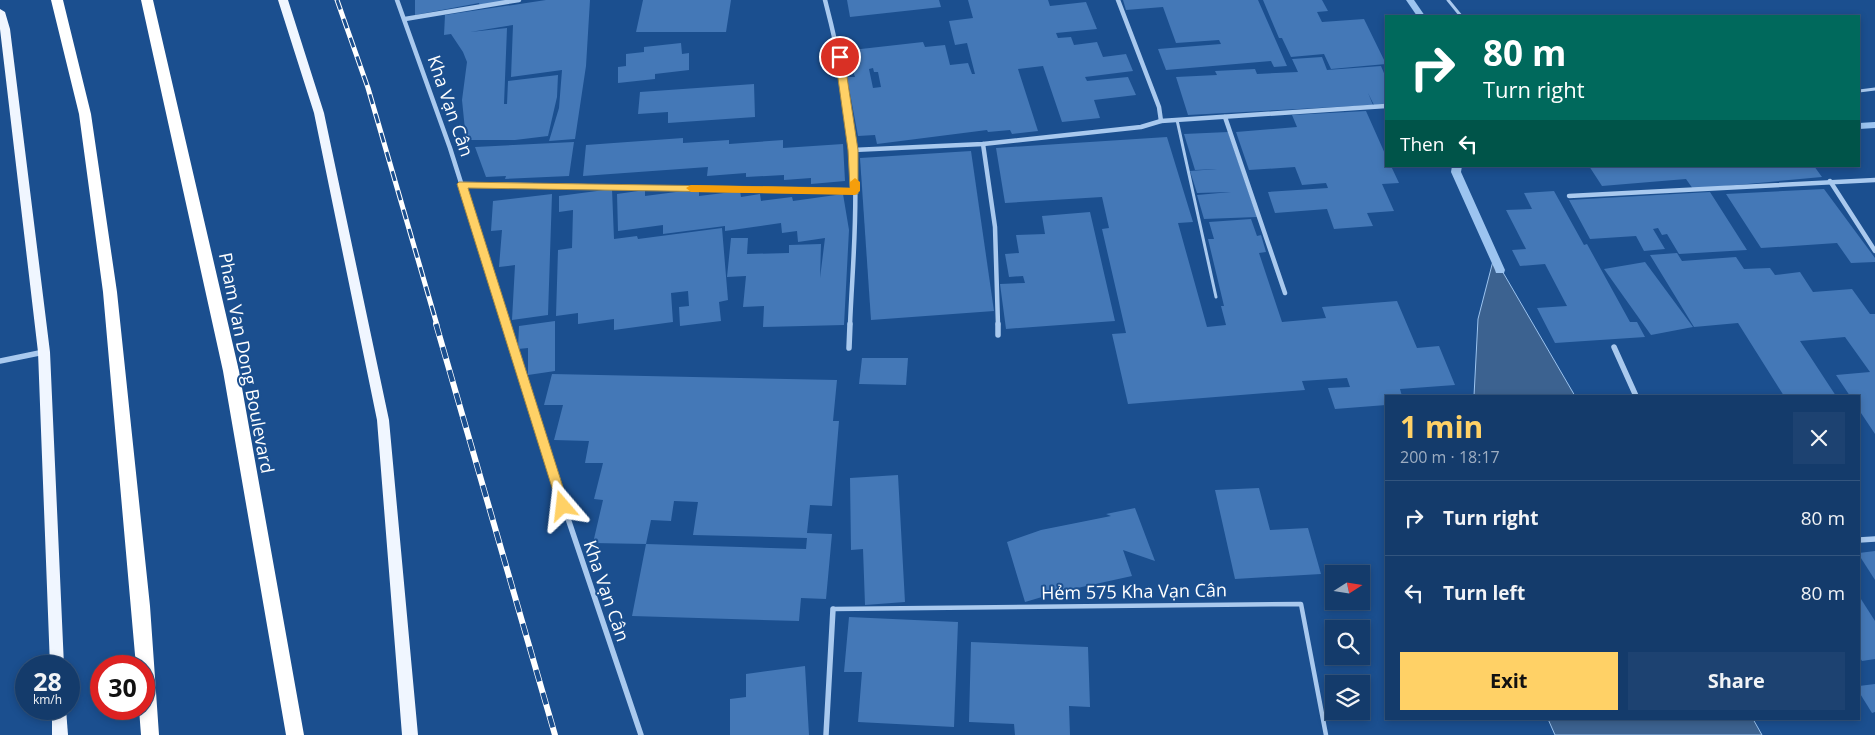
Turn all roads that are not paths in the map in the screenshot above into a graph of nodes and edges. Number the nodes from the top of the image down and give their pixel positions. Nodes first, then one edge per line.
1 (57, 0) edge
2 (147, 0) edge
3 (283, 0) edge
4 (397, 0) edge
5 (519, 0) edge
6 (825, 0) edge
7 (1118, 0) edge
8 (1448, 0) edge
9 (0, 12) edge
10 (1460, 15) edge
11 (405, 20) junction
12 (2, 30) edge
13 (1875, 89) edge
14 (1860, 91) edge
15 (1385, 106) edge
16 (1225, 117) junction
17 (1177, 120) junction
18 (1161, 121) junction
19 (983, 144) junction
20 (853, 150) junction
21 (1875, 180) edge
22 (1830, 181) junction
23 (462, 184) junction
24 (855, 191) junction
25 (1569, 196) dead end
26 (1875, 251) edge
27 (1285, 293) dead end
28 (1216, 297) dead end
29 (998, 335) dead end
30 (1614, 347) dead end
31 (849, 348) dead end
32 (44, 352) junction
33 (0, 362) edge
34 (1636, 395) edge
35 (1875, 539) edge
36 (1860, 540) edge
37 (833, 609) joint
38 (57, 655) edge
39 (59, 720) edge
40 (60, 735) edge
41 (150, 735) edge
42 (295, 735) edge
43 (410, 735) edge
44 (641, 735) edge
45 (826, 735) edge
46 (1326, 735) edge

1 - 41 highway
2 - 42 highway, Pham Van Dong Boulevard
3 - 43 main road
4 - 11 street, Kha Vạn Cân
5 - 11 street
6 - 20 street
7 - 18 street
8 - 10 lane
9 - 12 main road
11 - 23 street, Kha Vạn Cân
12 - 32 main road
13 - 14 lane
15 - 16 street
16 - 17 street
16 - 27 street
17 - 18 street
17 - 28 lane
18 - 19 street
19 - 20 street
19 - 29 street
20 - 24 street
21 - 22 street
22 - 25 street
22 - 26 street
23 - 24 street
23 - 44 street, Kha Vạn Cân
24 - 31 street
30 - 34 street
32 - 33 street
32 - 38 main road
35 - 36 street
37 - 45 street
37 - 46 lane, Hẻm 575 Kha Vạn Cân
39 - 40 main road

